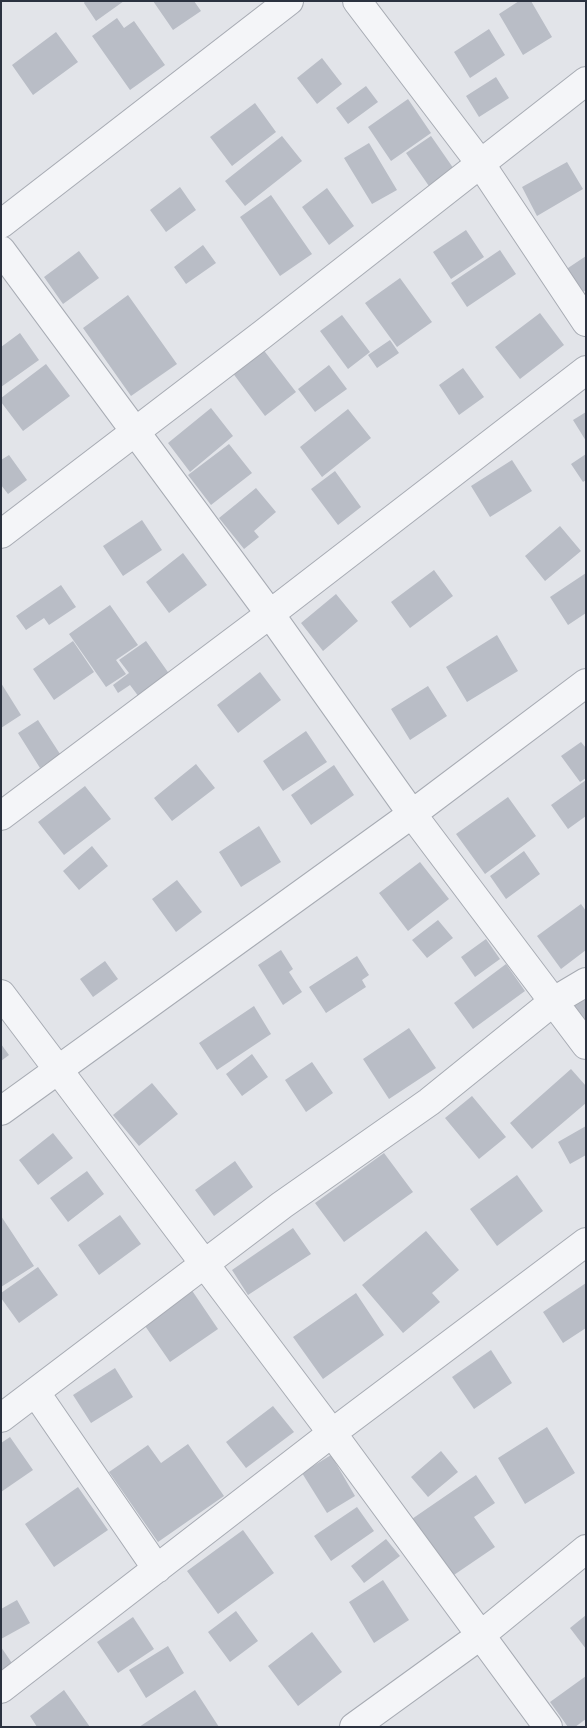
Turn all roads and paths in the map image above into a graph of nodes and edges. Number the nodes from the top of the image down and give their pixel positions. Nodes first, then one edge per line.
1 (289, 1) edge
2 (357, 1) edge
3 (586, 80) edge
4 (480, 163) junction
5 (1, 224) edge
6 (1, 250) edge
7 (586, 322) edge
8 (586, 370) edge
9 (135, 432) junction
10 (1, 534) edge
11 (270, 614) junction
12 (586, 683) edge
13 (412, 814) junction
14 (1, 816) edge
15 (586, 982) edge
16 (1, 994) edge
17 (554, 1002) junction
18 (586, 1045) edge
19 (58, 1069) junction
20 (1, 1111) edge
21 (586, 1242) edge
22 (203, 1263) junction
23 (36, 1392) junction
24 (1, 1418) edge
25 (332, 1433) junction
26 (586, 1549) edge
27 (157, 1569) junction
28 (481, 1635) junction
29 (1, 1689) edge
30 (354, 1727) edge
31 (548, 1727) edge

1 - 5 street
2 - 4 street
3 - 4 street
4 - 7 street
4 - 9 street
6 - 9 street
8 - 11 street
9 - 10 street
9 - 11 street
11 - 13 street
11 - 14 street
12 - 13 street
13 - 17 street
13 - 19 street
15 - 17 street
16 - 19 street
17 - 18 street
17 - 22 street
19 - 20 street
19 - 22 street
21 - 25 street
22 - 23 street
22 - 25 street
23 - 24 street
23 - 27 street
25 - 27 street
25 - 28 street
26 - 28 street
27 - 29 street
28 - 30 street
28 - 31 street

